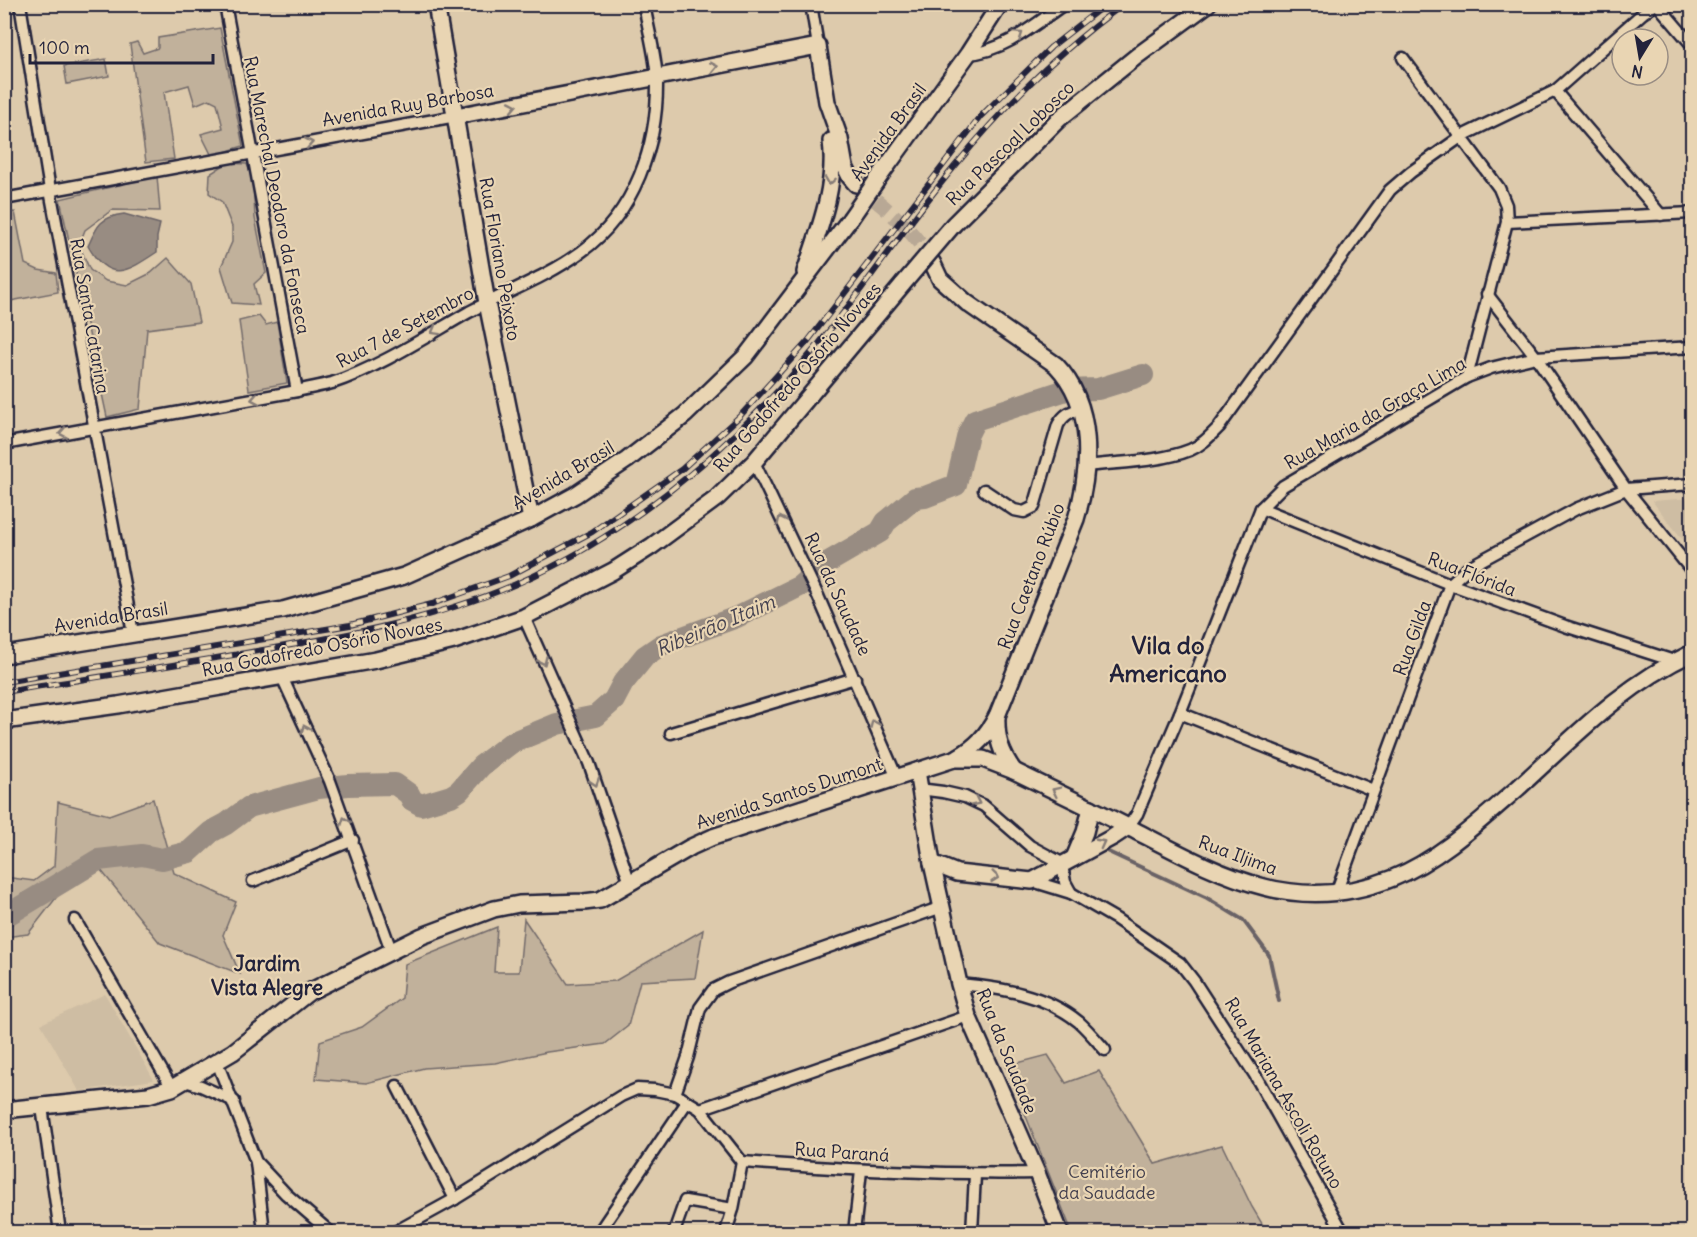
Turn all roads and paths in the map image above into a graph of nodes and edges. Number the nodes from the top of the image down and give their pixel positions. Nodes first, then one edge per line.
1 (20, 4) edge
2 (225, 4) edge
3 (436, 4) edge
4 (644, 4) edge
5 (811, 4) edge
6 (1000, 4) edge
7 (1064, 4) edge
8 (1208, 4) edge
9 (1657, 4) edge
10 (1692, 45) edge
11 (818, 46) junction
12 (969, 54) junction
13 (1403, 58) dead end
14 (657, 78) junction
15 (1555, 91) junction
16 (826, 102) junction
17 (456, 116) junction
18 (1462, 136) junction
19 (252, 153) junction
20 (856, 184) tunnel mouth
21 (50, 190) junction
22 (4, 199) edge
23 (1692, 213) edge
24 (1661, 215) junction
25 (1507, 222) junction
26 (954, 224) joint
27 (932, 262) tunnel mouth
28 (799, 288) junction
29 (1487, 294) junction
30 (487, 303) junction
31 (1692, 346) edge
32 (1536, 357) junction
33 (1467, 377) junction
34 (297, 391) junction
35 (1080, 405) junction
36 (94, 428) junction
37 (4, 444) edge
38 (754, 462) junction
39 (1087, 466) junction
40 (1692, 484) edge
41 (1626, 489) junction
42 (984, 490) dead end
43 (1262, 508) junction
44 (531, 519) junction
45 (1692, 571) edge
46 (1449, 584) junction
47 (524, 617) junction
48 (133, 633) junction
49 (1692, 653) edge
50 (4, 655) edge
51 (1674, 661) junction
52 (282, 677) junction
53 (855, 678) junction
54 (1180, 713) junction
55 (997, 716) junction
56 (4, 721) edge
57 (671, 733) dead end
58 (954, 759) junction
59 (916, 771) junction
60 (1014, 771) junction
61 (897, 778) junction
62 (919, 789) junction
63 (1373, 790) junction
64 (1091, 808) junction
65 (1128, 827) junction
66 (353, 840) junction
67 (1068, 861) junction
68 (932, 863) junction
69 (957, 873) junction
70 (253, 881) dead end
71 (1032, 881) junction
72 (630, 883) junction
73 (938, 888) junction
74 (1336, 892) junction
75 (1071, 893) junction
76 (942, 907) junction
77 (75, 920) dead end
78 (391, 950) junction
79 (959, 984) junction
80 (968, 1016) junction
81 (1105, 1050) dead end
82 (217, 1062) junction
83 (178, 1084) junction
84 (396, 1086) dead end
85 (675, 1094) junction
86 (234, 1101) junction
87 (687, 1102) junction
88 (42, 1107) junction
89 (700, 1109) junction
90 (4, 1110) edge
91 (741, 1161) junction
92 (256, 1162) junction
93 (861, 1171) junction
94 (1037, 1173) junction
95 (975, 1175) junction
96 (455, 1198) junction
97 (733, 1209) junction
98 (60, 1233) edge
99 (264, 1233) edge
100 (330, 1233) edge
101 (395, 1233) edge
102 (599, 1233) edge
103 (674, 1233) edge
104 (726, 1233) edge
105 (854, 1233) edge
106 (972, 1233) edge
107 (1060, 1233) edge
108 (1343, 1233) edge

1 - 21 street, Rua Santa Catarina
2 - 19 street, Rua Marechal Deodoro da Fonseca
3 - 17 main road, Rua Floriano Peixoto
4 - 14 street, Rua 7 de Setembro
5 - 11 street
6 - 12 main road, Avenida Brasil
12 -> 7 street
8 - 26 main road, Rua Pascoal Lobosco
9 - 10 street
9 - 15 street
14 -> 11 main road, Avenida Ruy Barbosa
11 - 16 main road
12 - 28 main road, Avenida Brasil, bridge
13 - 18 street
17 -> 14 main road, Avenida Ruy Barbosa
14 - 30 street, Rua 7 de Setembro
15 - 18 street
15 - 24 street
16 - 20 main road
16 -> 28 main road
19 -> 17 street, Avenida Ruy Barbosa
17 - 30 main road, Rua Floriano Peixoto
18 - 25 street
18 - 39 street
19 - 21 street, Avenida Ruy Barbosa
19 - 34 street, Rua Marechal Deodoro da Fonseca
21 - 22 street, Avenida Ruy Barbosa
21 - 36 street, Rua Santa Catarina
23 - 24 street
24 - 25 street
25 - 29 street
26 - 38 main road, Rua Godofredo Osório Novaes, bridge
27 - 35 main road, Rua Caetano Rúbio
28 - 44 main road, Avenida Brasil
29 - 32 street
29 - 33 street
30 -> 34 street, Rua 7 de Setembro
30 - 44 main road, Rua Floriano Peixoto
31 - 32 street, Rua Maria da Graça Lima
32 - 33 street, Rua Maria da Graça Lima
32 - 41 street
33 - 43 street, Rua Maria da Graça Lima
34 -> 36 street, Rua 7 de Setembro
35 - 39 main road, Rua Caetano Rúbio
35 - 42 street
36 -> 37 street, Rua 7 de Setembro
36 - 48 street, Rua Santa Catarina
38 - 47 main road, Rua Godofredo Osório Novaes
53 -> 38 street, Rua da Saudade
39 - 55 main road, Rua Caetano Rúbio
40 - 41 street, Rua Gilda
41 - 45 street
41 - 46 street, Rua Gilda
43 - 46 street, Rua Flórida
43 - 54 street, Rua Maria da Graça Lima
44 - 48 main road, Avenida Brasil
46 - 51 street, Rua Flórida
46 - 63 street, Rua Gilda
47 - 52 main road, Rua Godofredo Osório Novaes
47 -> 72 street
48 - 50 main road, Avenida Brasil
49 - 51 main road, Rua Iljima
51 - 74 main road, Rua Iljima
52 - 56 main road, Rua Godofredo Osório Novaes
66 -> 52 street
53 - 57 street
61 -> 53 street, Rua da Saudade
54 - 63 street
54 - 65 street, Rua Maria da Graça Lima
55 - 58 main road, Rua Caetano Rúbio
55 - 60 main road, Rua Caetano Rúbio
58 - 59 main road, Rua Iljima
58 - 60 main road, Rua Iljima
59 - 61 main road, Rua Iljima
59 - 62 main road, Rua da Saudade
64 -> 60 main road, Rua Iljima
61 - 72 main road, Avenida Santos Dumont
62 -> 67 street
62 - 68 main road, Rua da Saudade
63 - 74 street, Rua Gilda
64 - 65 main road, Rua Iljima
64 - 67 main road
67 -> 65 main road
65 - 74 main road, Rua Iljima
66 - 70 street
66 - 78 street
67 - 71 main road
67 - 75 street
68 - 69 main road, Rua Mariana Ascoli Rotuno
68 - 73 main road, Rua da Saudade
69 -> 71 main road, Rua Mariana Ascoli Rotuno
69 - 73 main road
71 - 75 street, Rua Mariana Ascoli Rotuno
72 - 78 main road, Avenida Santos Dumont
73 - 76 main road, Rua da Saudade
75 - 108 street, Rua Mariana Ascoli Rotuno
76 - 79 main road, Rua da Saudade
76 - 85 street
77 - 83 street
78 - 82 main road, Avenida Santos Dumont
79 - 80 main road, Rua da Saudade
79 - 81 street
80 - 89 street
80 - 94 main road, Rua da Saudade
82 - 83 main road, Avenida Santos Dumont
82 - 86 street
83 - 86 street
83 - 88 main road, Avenida Santos Dumont
84 - 96 street
85 - 87 street
85 - 96 street
86 - 92 street
87 - 89 street
87 - 102 street
88 - 90 main road, Avenida Santos Dumont
88 - 98 street
89 - 91 street
91 - 93 street, Rua Paraná
91 - 97 street
92 - 99 street
92 - 100 street
93 - 95 street, Rua Paraná
93 - 105 street
94 - 95 street, Rua Paraná
94 - 107 main road, Rua da Saudade
95 - 106 street
96 - 101 street
97 - 103 street
97 - 104 street

